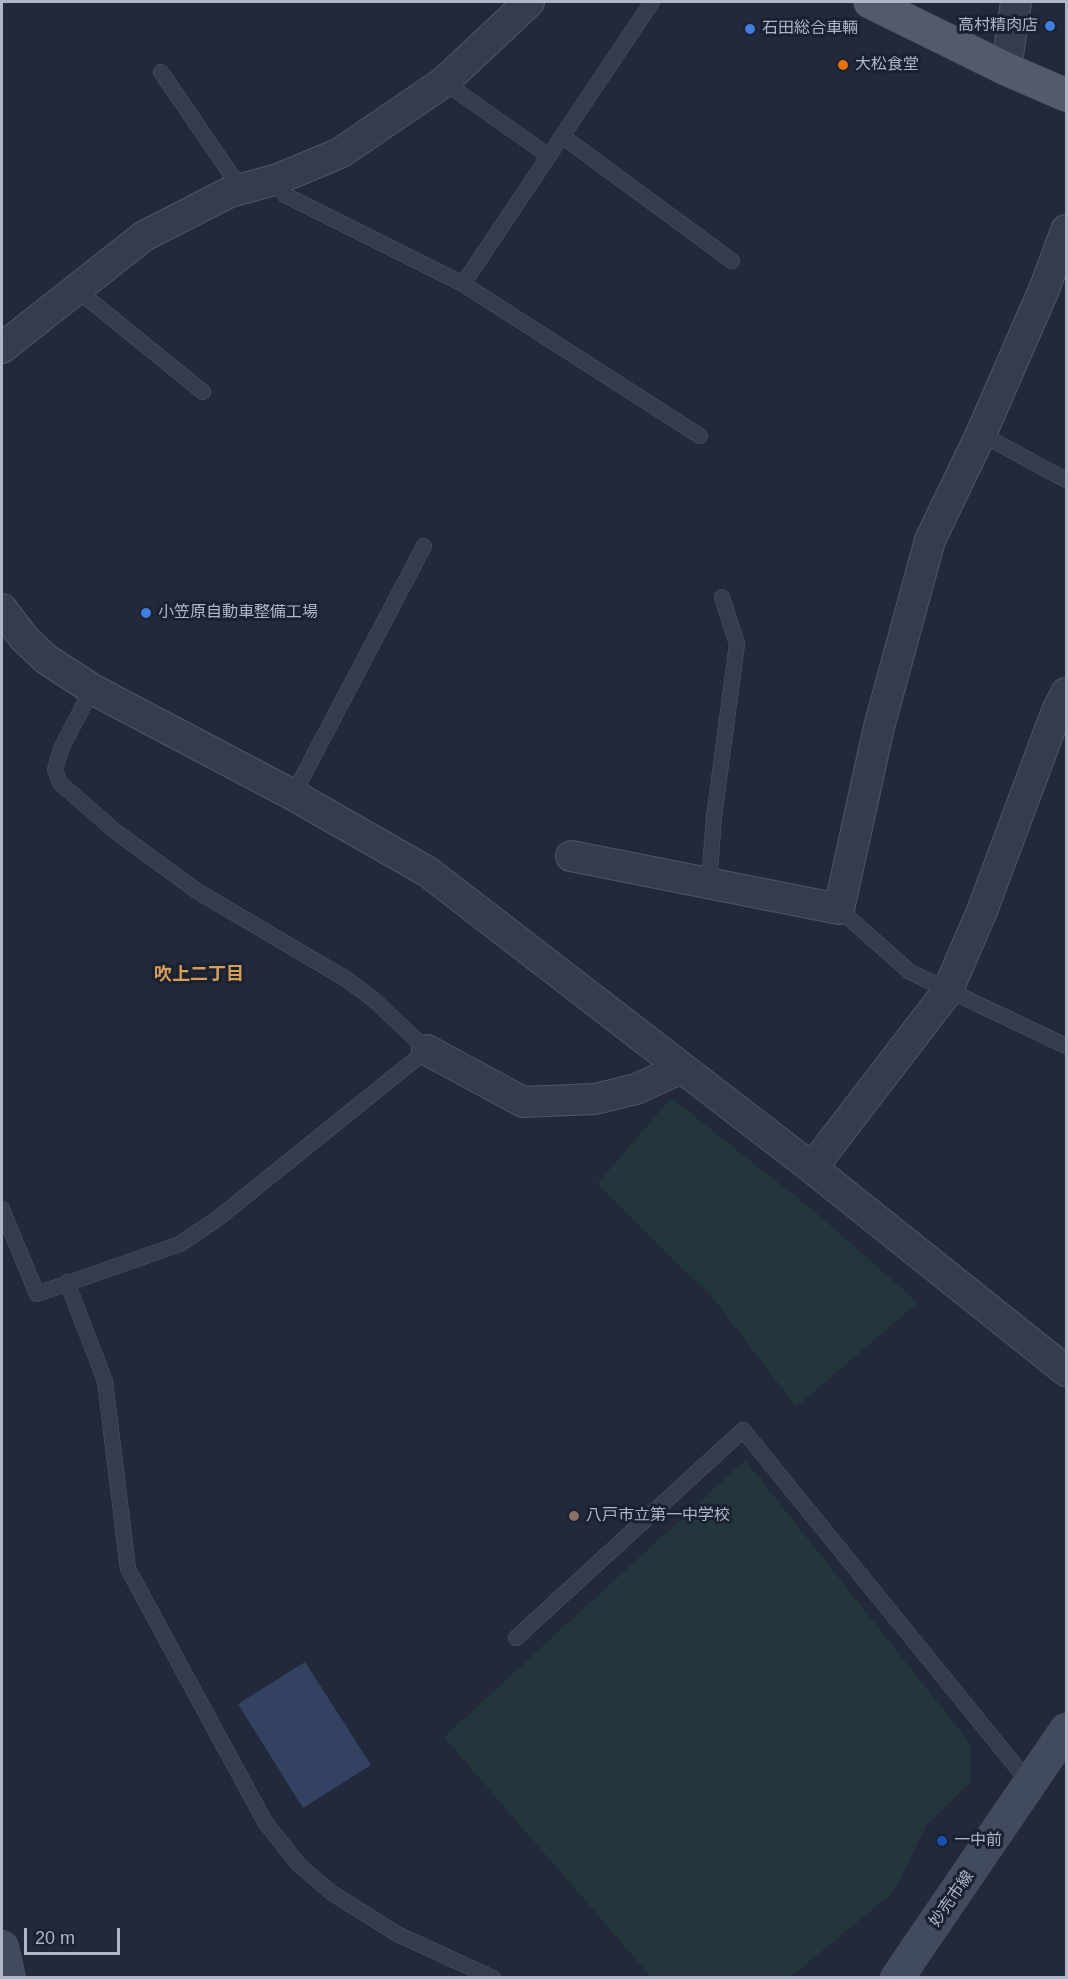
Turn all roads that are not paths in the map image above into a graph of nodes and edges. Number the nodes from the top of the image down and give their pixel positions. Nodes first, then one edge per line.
1 (529, 2) edge
2 (652, 2) edge
3 (870, 2) edge
4 (1016, 2) edge
5 (1006, 69) junction
6 (161, 72) dead end
7 (444, 81) junction
8 (1066, 95) edge
9 (562, 136) junction
10 (549, 156) junction
11 (278, 179) junction
12 (241, 189) junction
13 (1066, 230) edge
14 (732, 261) dead end
15 (463, 284) junction
16 (76, 290) junction
17 (2, 348) edge
18 (203, 392) dead end
19 (981, 434) junction
20 (700, 436) dead end
21 (1066, 480) edge
22 (424, 546) dead end
23 (722, 597) dead end
24 (2, 609) edge
25 (92, 689) junction
26 (1063, 708) edge
27 (293, 795) junction
28 (572, 856) dead end
29 (709, 884) junction
30 (839, 909) junction
31 (947, 992) junction
32 (1066, 1046) edge
33 (427, 1050) junction
34 (682, 1068) junction
35 (812, 1168) junction
36 (2, 1209) edge
37 (67, 1282) junction
38 (1066, 1371) edge
39 (516, 1638) dead end
40 (1066, 1730) edge
41 (1031, 1785) junction
42 (2, 1947) edge
43 (9, 1977) edge
44 (493, 1977) edge
45 (897, 1977) edge

1 - 7 street
2 - 9 lane
3 - 5 main road
4 - 5 street
5 - 8 main road
6 - 12 lane
7 - 10 lane
7 - 11 street
9 - 10 lane
9 - 14 lane
10 - 15 lane
11 - 12 street
11 - 15 lane
12 - 16 street
13 - 19 street
15 - 20 lane
16 - 17 street
16 - 18 lane
19 - 21 lane
19 - 30 street
22 - 27 lane
23 - 29 lane
24 - 25 street
25 - 27 street
25 - 33 lane
26 - 31 street
27 - 34 street
28 - 29 street
29 - 30 street
30 - 31 lane
31 - 32 lane
31 - 35 street
33 - 34 street
33 - 37 lane
34 - 35 street
35 - 38 street
36 - 37 lane
37 - 44 lane
39 - 41 lane
40 - 41 main road, 妙売市線
41 - 45 main road, 妙売市線
42 - 43 main road

